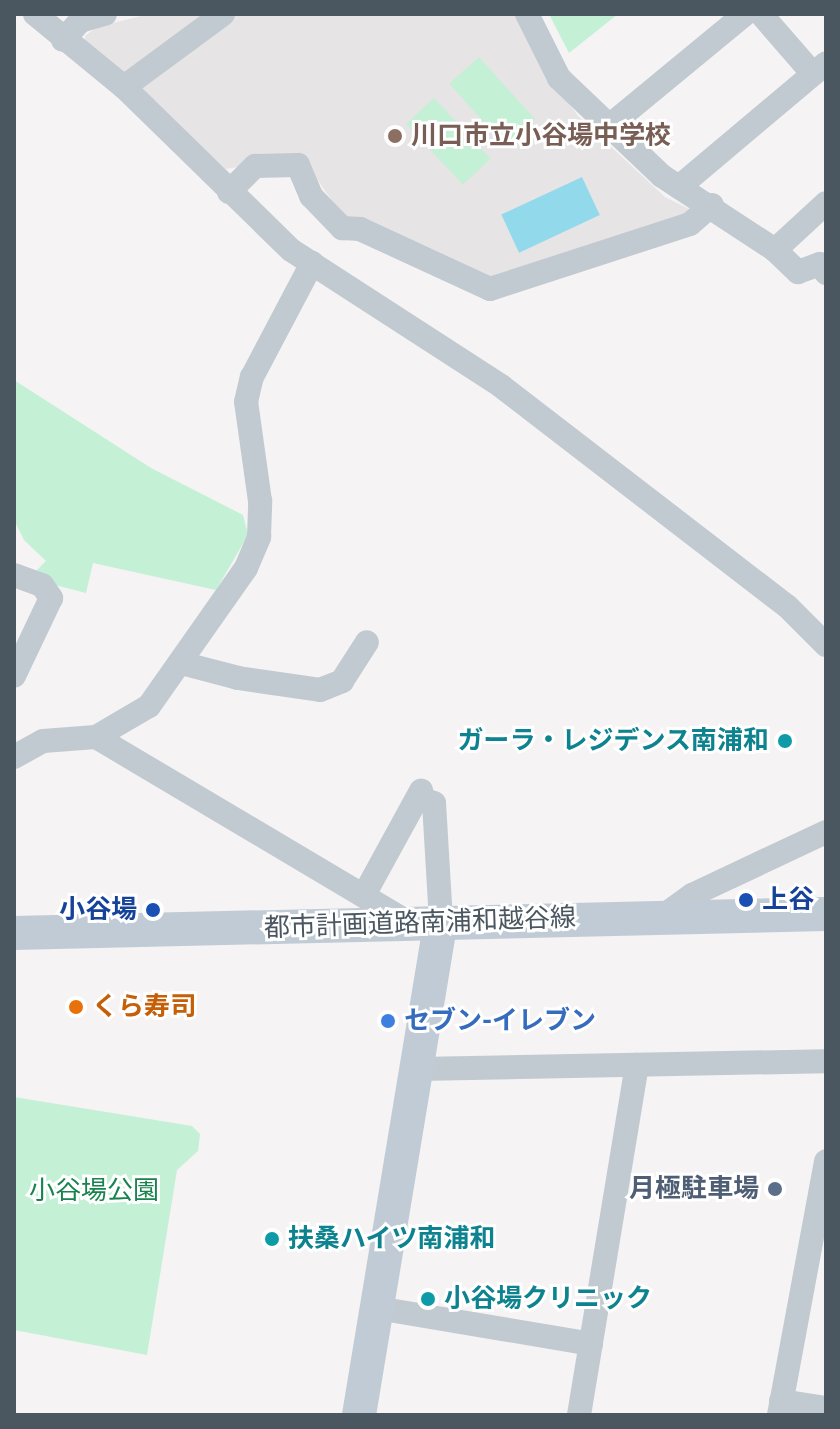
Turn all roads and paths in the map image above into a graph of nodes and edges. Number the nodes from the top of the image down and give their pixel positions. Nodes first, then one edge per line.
1 (35, 14) edge
2 (105, 14) edge
3 (223, 14) edge
4 (527, 14) edge
5 (745, 14) edge
6 (761, 14) edge
7 (63, 40) junction
8 (820, 69) edge
9 (124, 87) junction
10 (608, 127) junction
11 (679, 187) junction
12 (229, 192) junction
13 (826, 203) edge
14 (712, 205) junction
15 (775, 250) junction
16 (312, 263) junction
17 (824, 265) edge
18 (14, 575) edge
19 (367, 642) dead end
20 (826, 645) edge
21 (181, 663) junction
22 (14, 676) edge
23 (96, 737) junction
24 (14, 757) edge
25 (826, 832) edge
26 (364, 895) junction
27 (826, 914) edge
28 (663, 916) junction
29 (407, 922) junction
30 (441, 922) junction
31 (14, 933) edge
32 (826, 1061) edge
33 (637, 1065) junction
34 (418, 1069) junction
35 (826, 1161) edge
36 (377, 1308) junction
37 (591, 1344) junction
38 (780, 1408) edge
39 (826, 1408) edge
40 (359, 1415) edge
41 (579, 1415) edge

1 - 7 street
2 - 7 street
3 - 9 street
4 - 10 street
5 - 10 street
6 - 8 street
7 - 9 street
8 - 11 street
9 - 12 street
10 - 11 street
11 - 14 street
12 - 14 street
12 - 16 street
13 - 15 street
14 - 15 street
15 - 17 street
16 - 20 street
16 - 21 street
18 - 22 street
19 - 21 street
21 - 23 street
23 - 24 street
23 - 26 street
25 - 28 street
26 - 29 street
26 - 30 street
27 - 28 street, 都市計画道路南浦和越谷線
28 - 30 street, 都市計画道路南浦和越谷線
29 - 30 street, 都市計画道路南浦和越谷線
29 - 31 street, 都市計画道路南浦和越谷線
30 - 34 street
32 - 33 street
33 - 34 street
33 - 37 street
34 - 36 street
35 - 38 street
36 - 37 street
36 - 40 street
37 - 41 street
38 - 39 street

